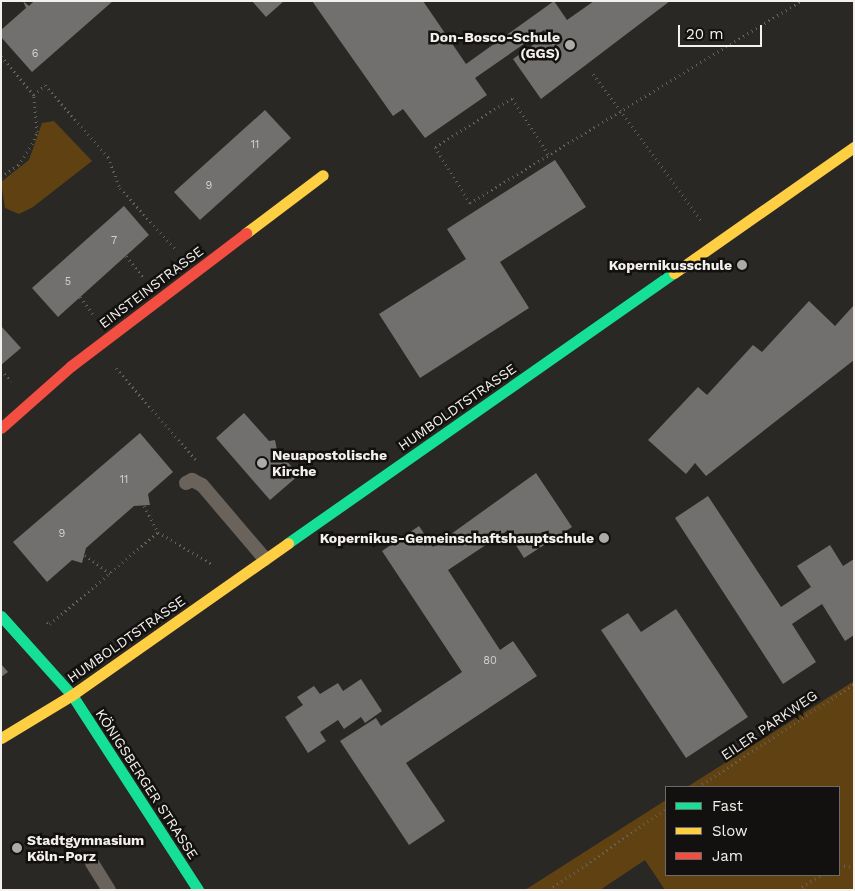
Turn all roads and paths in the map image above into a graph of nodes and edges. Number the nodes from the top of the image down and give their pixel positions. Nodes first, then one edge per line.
1 (801, 1) edge
2 (1, 56) edge
3 (593, 74) dead end
4 (34, 95) junction
5 (621, 110) junction
6 (854, 147) edge
7 (548, 154) junction
8 (323, 176) dead end
9 (1, 177) edge
10 (718, 242) junction
11 (196, 272) junction
12 (97, 347) junction
13 (1, 428) edge
14 (200, 465) dead end
15 (186, 483) dead end
16 (144, 506) dead end
17 (158, 532) junction
18 (85, 555) dead end
19 (265, 559) junction
20 (110, 573) junction
21 (228, 586) junction
22 (1, 616) edge
23 (43, 618) dead end
24 (854, 684) edge
25 (72, 695) junction
26 (1, 738) edge
27 (700, 786) edge
28 (665, 810) edge
29 (92, 863) dead end
30 (840, 864) edge
31 (854, 866) edge
32 (819, 876) edge
33 (109, 890) edge
34 (198, 890) edge
35 (549, 890) edge
36 (798, 890) edge

1 - 5 path
2 - 4 path
3 - 5 path
4 - 9 path
4 - 11 path
5 - 7 path
5 - 10 path
6 - 10 street, HUMBOLDTSTRASSE
7 - 7 path
8 - 11 street, EINSTEINSTRASSE
10 - 19 street, HUMBOLDTSTRASSE
11 - 12 street, EINSTEINSTRASSE
12 - 13 street, EINSTEINSTRASSE
12 - 14 path
15 - 19 lane
16 - 17 path
17 - 20 path
17 - 21 path
18 - 20 path
19 - 21 street, HUMBOLDTSTRASSE
20 - 23 path
21 - 25 street, HUMBOLDTSTRASSE
22 - 25 street, KÖNIGSBERGER STRASSE
24 - 27 path, EILER PARKWEG
25 - 26 street, HUMBOLDTSTRASSE
25 - 34 street, KÖNIGSBERGER STRASSE
28 - 35 path
29 - 33 lane
30 - 31 path
32 - 36 path

